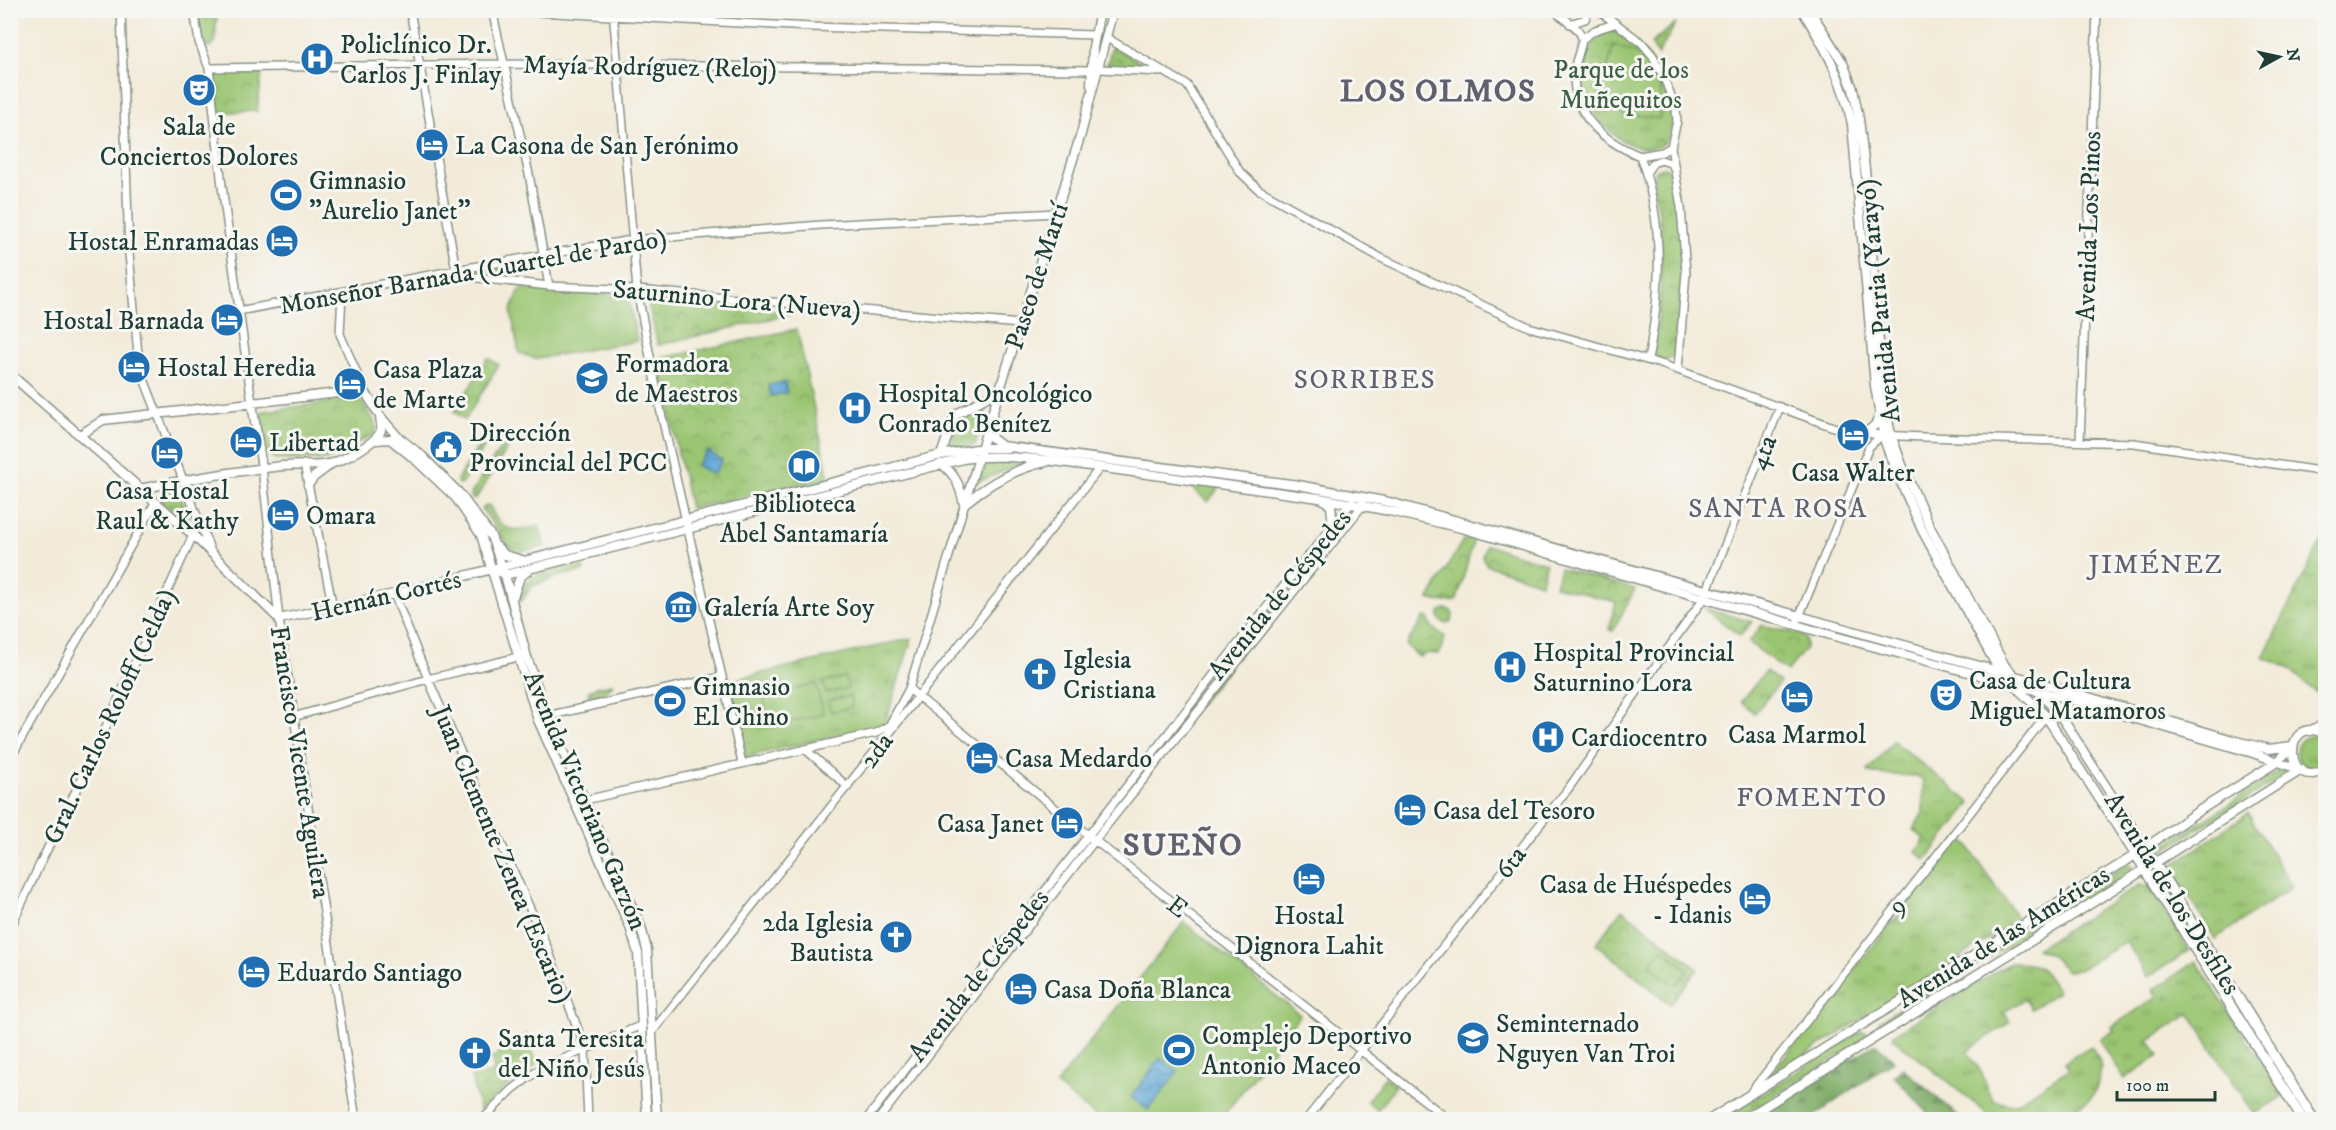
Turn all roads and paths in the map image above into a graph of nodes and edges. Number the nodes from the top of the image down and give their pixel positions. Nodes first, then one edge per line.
1 (121, 10) edge
2 (194, 10) edge
3 (410, 10) edge
4 (492, 10) edge
5 (500, 10) edge
6 (1100, 10) edge
7 (1113, 10) edge
8 (1553, 10) edge
9 (1589, 10) edge
10 (1598, 10) edge
11 (1802, 10) edge
12 (1810, 10) edge
13 (2097, 10) edge
14 (613, 13) edge
15 (1110, 24) junction
16 (1570, 24) junction
17 (1614, 24) junction
18 (1095, 35) junction
19 (1107, 38) junction
20 (1582, 39) junction
21 (1093, 47) junction
22 (504, 64) junction
23 (420, 66) junction
24 (618, 66) junction
25 (1094, 67) junction
26 (209, 68) junction
27 (1163, 73) junction
28 (1671, 147) junction
29 (1640, 156) junction
30 (1676, 171) junction
31 (1646, 173) junction
32 (1863, 187) junction
33 (1057, 213) junction
34 (632, 240) junction
35 (545, 254) junction
36 (456, 270) junction
37 (549, 286) junction
38 (637, 290) junction
39 (342, 293) junction
40 (238, 311) junction
41 (1020, 324) junction
42 (1648, 360) junction
43 (1678, 369) junction
44 (10, 374) edge
45 (364, 390) junction
46 (999, 390) junction
47 (252, 403) junction
48 (1780, 407) junction
49 (156, 413) junction
50 (1880, 413) junction
51 (380, 416) junction
52 (990, 419) junction
53 (1866, 433) junction
54 (1887, 434) junction
55 (80, 435) junction
56 (376, 440) junction
57 (2080, 441) junction
58 (1013, 448) junction
59 (980, 452) junction
60 (941, 460) junction
61 (1054, 461) junction
62 (333, 463) junction
63 (304, 464) junction
64 (262, 468) junction
65 (1100, 469) junction
66 (2325, 472) edge
67 (184, 480) junction
68 (166, 483) junction
69 (308, 485) junction
70 (140, 489) junction
71 (1319, 498) junction
72 (1362, 501) junction
73 (155, 503) junction
74 (1351, 503) junction
75 (964, 504) junction
76 (686, 524) junction
77 (1333, 526) junction
78 (193, 536) junction
79 (496, 546) junction
80 (211, 552) junction
81 (528, 560) junction
82 (535, 567) junction
83 (500, 570) junction
84 (394, 594) junction
85 (1705, 594) junction
86 (512, 600) junction
87 (333, 608) junction
88 (279, 619) junction
89 (1798, 620) junction
90 (1987, 652) junction
91 (518, 657) junction
92 (1967, 663) junction
93 (2000, 672) junction
94 (721, 677) junction
95 (428, 678) junction
96 (2015, 681) junction
97 (909, 689) junction
98 (2035, 690) junction
99 (918, 698) junction
100 (2068, 699) junction
101 (906, 710) junction
102 (548, 716) junction
103 (2046, 716) junction
104 (293, 717) junction
105 (2064, 722) junction
106 (2325, 722) edge
107 (2310, 731) junction
108 (2325, 735) edge
109 (2292, 747) junction
110 (805, 749) junction
111 (2253, 753) junction
112 (10, 759) edge
113 (2277, 762) junction
114 (742, 763) junction
115 (2325, 769) edge
116 (2301, 770) junction
117 (2259, 773) junction
118 (2313, 773) junction
119 (2325, 774) edge
120 (848, 787) junction
121 (585, 801) junction
122 (1088, 835) junction
123 (1095, 840) junction
124 (2145, 848) junction
125 (2135, 855) junction
126 (2155, 863) junction
127 (2145, 870) junction
128 (609, 880) junction
129 (635, 910) junction
130 (10, 929) edge
131 (2241, 1010) junction
132 (642, 1025) junction
133 (652, 1032) junction
134 (585, 1048) junction
135 (1361, 1050) junction
136 (653, 1064) junction
137 (1748, 1095) junction
138 (356, 1119) edge
139 (482, 1119) edge
140 (588, 1119) edge
141 (647, 1119) edge
142 (657, 1119) edge
143 (866, 1119) edge
144 (878, 1119) edge
145 (1306, 1119) edge
146 (1449, 1119) edge
147 (1709, 1119) edge
148 (1743, 1119) edge
149 (2302, 1119) edge
150 (2314, 1119) edge

1 - 49 street
2 - 26 street
3 - 23 street
4 - 22 street
5 - 14 street
6 - 18 main road, Paseo de Martí
7 - 15 main road, Paseo de Martí
8 - 16 street
9 - 16 street
10 - 17 street
11 - 32 main road, Avenida Patria (Yarayó)
12 - 32 main road, Avenida Patria (Yarayó)
13 - 57 street, Avenida Los Pinos
14 - 18 street
14 - 24 street
15 - 18 main road
15 - 19 main road, Paseo de Martí
16 - 20 street
17 - 20 street
17 - 28 street
18 - 21 main road, Paseo de Martí
19 - 21 main road
19 - 25 main road, Paseo de Martí
19 - 27 street
20 - 29 street
21 - 25 main road, Paseo de Martí
22 - 23 street, Mayía Rodríguez (Reloj)
22 - 24 street, Mayía Rodríguez (Reloj)
22 - 35 street
23 - 26 street, Mayía Rodríguez (Reloj)
23 - 36 street
24 - 25 street, Mayía Rodríguez (Reloj)
24 - 34 street
25 - 27 street, Mayía Rodríguez (Reloj)
25 - 33 main road, Paseo de Martí
26 - 40 street
27 - 42 street
28 - 29 street
28 - 30 street
29 - 31 street
30 - 31 street
30 - 43 street
31 - 42 street
32 - 50 main road, Avenida Patria (Yarayó)
32 - 54 main road, Avenida Patria (Yarayó)
33 - 34 street, Monseñor Barnada (Cuartel de Pardo)
33 - 41 main road, Paseo de Martí
34 - 35 street, Monseñor Barnada (Cuartel de Pardo)
34 - 38 street
35 - 36 street, Monseñor Barnada (Cuartel de Pardo)
35 - 37 street
36 - 37 street, Saturnino Lora (Nueva)
36 - 39 street, Monseñor Barnada (Cuartel de Pardo)
37 - 38 street, Saturnino Lora (Nueva)
38 - 41 street, Saturnino Lora (Nueva)
38 - 76 street
39 - 40 street, Monseñor Barnada (Cuartel de Pardo)
39 - 45 street
40 - 47 street
41 - 46 main road, Paseo de Martí
42 - 43 street
43 - 48 street
44 - 55 main road
45 - 47 main road
45 - 51 main road, Avenida Victoriano Garzón
46 - 52 main road, Paseo de Martí
46 - 60 main road
47 - 49 main road
47 - 64 main road, Francisco Vicente Aguilera
48 - 53 street
48 - 85 street, 4ta
49 - 55 main road
49 - 67 street
50 - 53 main road
50 - 54 main road, Avenida Patria (Yarayó)
51 - 56 main road
51 - 79 main road, Avenida Victoriano Garzón
52 - 58 main road
52 - 59 main road, Paseo de Martí
53 - 54 street
54 - 57 street
54 - 89 street
54 - 90 main road, Avenida Patria (Yarayó)
54 - 96 main road, Avenida Patria (Yarayó)
55 - 70 main road
56 - 62 main road
56 - 83 main road, Avenida Victoriano Garzón
57 - 66 street
58 - 59 main road
58 - 72 main road
59 - 60 main road
59 - 61 main road
59 - 75 street
60 - 75 main road
60 - 76 main road
61 - 65 main road
61 - 75 main road
62 - 63 main road
62 - 69 main road
63 - 64 main road
63 - 69 street
64 - 67 main road
64 - 88 street, Francisco Vicente Aguilera
65 - 71 main road
65 - 99 street, 2da
67 - 68 main road
67 - 80 street
68 - 70 main road
68 - 73 main road
69 - 87 street
70 - 73 main road
71 - 74 main road
71 - 77 main road
72 - 74 main road
72 - 85 main road
72 - 123 street, Avenida de Céspedes
73 - 78 main road
73 - 112 street
74 - 77 street, Avenida de Céspedes
75 - 97 street
76 - 81 main road
76 - 82 main road
76 - 94 street
77 - 122 street, Avenida de Céspedes
78 - 80 main road
78 - 130 street, Gral. Carlos Roloff (Celda)
79 - 81 main road
79 - 83 main road, Avenida Victoriano Garzón
80 - 88 main road
81 - 83 main road
82 - 83 main road
82 - 86 main road
83 - 84 main road, Hernán Cortés
83 - 86 main road, Avenida Victoriano Garzón
83 - 91 main road, Avenida Victoriano Garzón
84 - 87 main road, Hernán Cortés
84 - 95 street, Juan Clemente Zenea (Escario)
85 - 89 main road
85 - 135 street, 6ta
86 - 102 main road, Avenida Victoriano Garzón
87 - 88 main road, Hernán Cortés
88 - 104 street, Francisco Vicente Aguilera
89 - 92 main road
89 - 96 main road
90 - 92 main road
90 - 93 main road, Avenida Patria (Yarayó)
91 - 95 street
91 - 128 main road, Avenida Victoriano Garzón
92 - 93 main road
93 - 96 main road
94 - 102 street
94 - 114 street
95 - 104 street
95 - 134 street, Juan Clemente Zenea (Escario)
96 - 98 main road
96 - 103 main road, Avenida de los Desfiles
96 - 109 main road
97 - 99 street, E
97 - 101 street
97 - 110 street
98 - 100 main road
98 - 105 main road, Avenida de los Desfiles
99 - 101 street, 2da
99 - 122 street, E
100 - 105 main road
100 - 111 main road
101 - 120 street, 2da
102 - 121 main road, Avenida Victoriano Garzón
103 - 125 main road, Avenida de los Desfiles
103 - 137 street, 9
104 - 138 street, Francisco Vicente Aguilera
105 - 124 main road, Avenida de los Desfiles
106 - 107 main road
107 - 108 main road
107 - 109 main road, Avenida de las Américas
109 - 113 main road, Avenida de las Américas
109 - 116 main road
110 - 114 street
110 - 120 street
111 - 113 main road
111 - 117 main road
113 - 116 main road
113 - 117 main road, Avenida de las Américas
114 - 121 street
115 - 118 main road
116 - 118 main road
116 - 126 main road, Avenida de las Américas
117 - 124 main road, Avenida de las Américas
118 - 119 main road
120 - 133 street, 2da
121 - 129 main road, Avenida Victoriano Garzón
122 - 123 street, E
122 - 143 street, Avenida de Céspedes
123 - 135 street, E
123 - 144 street, Avenida de Céspedes
124 - 125 main road, Avenida de las Américas
124 - 126 main road, Avenida de los Desfiles
125 - 127 main road, Avenida de los Desfiles
125 - 137 main road, Avenida de las Américas
126 - 127 main road, Avenida de las Américas
126 - 131 highway, Avenida de los Desfiles
127 - 131 highway, Avenida de los Desfiles
127 - 148 main road, Avenida de las Américas
128 - 129 main road
128 - 132 main road, Avenida Victoriano Garzón
129 - 133 main road, Avenida Victoriano Garzón
131 - 149 highway, Avenida de los Desfiles
131 - 150 highway, Avenida de los Desfiles
132 - 134 street
132 - 136 main road
132 - 141 main road, Avenida Victoriano Garzón
133 - 136 main road, Avenida Victoriano Garzón
134 - 139 street
134 - 140 street, Juan Clemente Zenea (Escario)
135 - 145 street, 6ta
135 - 146 street, E
136 - 142 main road, Avenida Victoriano Garzón
137 - 147 main road, Avenida de las Américas

